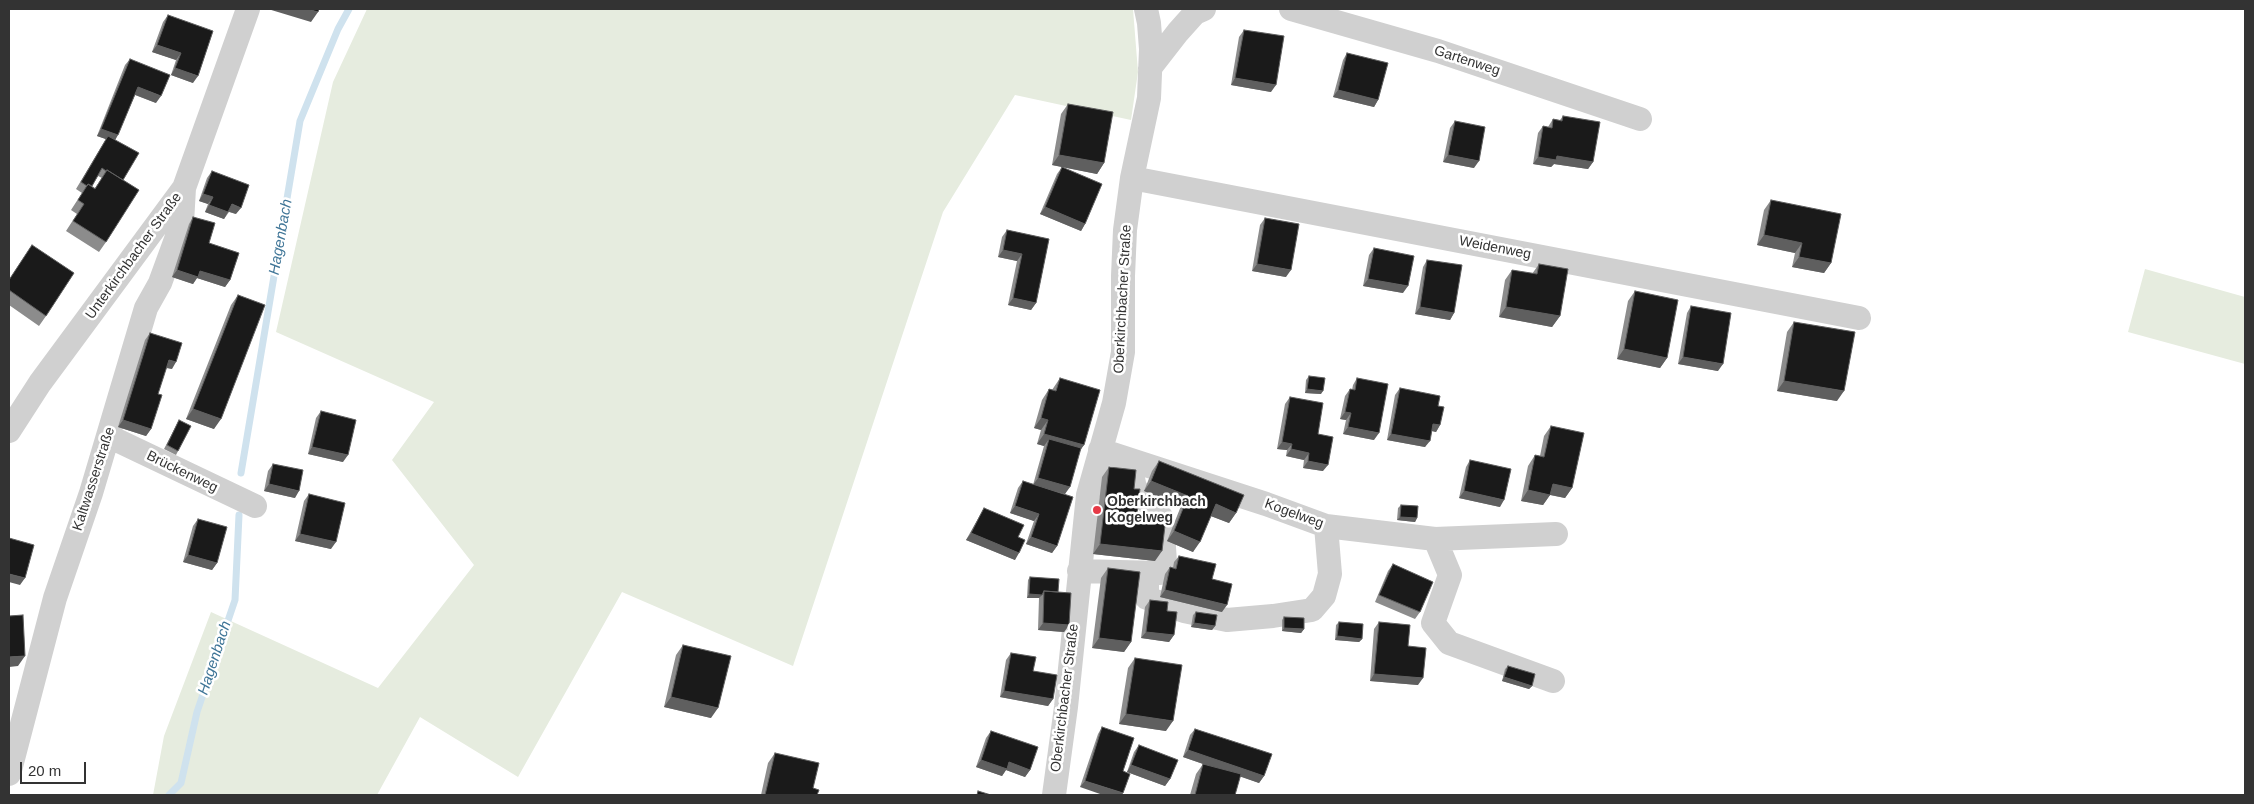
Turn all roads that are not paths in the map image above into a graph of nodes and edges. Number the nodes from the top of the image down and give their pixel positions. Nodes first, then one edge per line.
1 (248, 9) edge
2 (1146, 9) edge
3 (1204, 9) edge
4 (1291, 9) edge
5 (1150, 68) junction
6 (1640, 119) dead end
7 (1132, 178) junction
8 (184, 188) junction
9 (1859, 318) dead end
10 (9, 431) edge
11 (108, 436) junction
12 (1100, 450) junction
13 (1129, 460) junction
14 (256, 506) dead end
15 (1326, 526) junction
16 (1556, 534) dead end
17 (1435, 539) junction
18 (1079, 571) junction
19 (1147, 574) junction
20 (1553, 681) dead end
21 (9, 774) edge
22 (1054, 795) edge

1 - 8 street, Unterkirchbacher Straße
2 - 5 street, Oberkirchbacher Straße
3 - 5 street
4 - 6 street, Gartenweg
5 - 7 street, Oberkirchbacher Straße
7 - 9 street, Weidenweg
7 - 12 street, Oberkirchbacher Straße
8 - 10 street, Unterkirchbacher Straße
8 - 11 street, Kaltwasserstraße
11 - 14 street, Brückenweg
11 - 21 street, Kaltwasserstraße
12 - 13 street, Kogelweg
12 - 18 street, Oberkirchbacher Straße
13 - 15 street, Kogelweg
13 - 19 street
15 - 17 street, Kogelweg
15 - 19 street
16 - 17 street, Kogelweg
17 - 20 street
18 - 19 street
18 - 22 street, Oberkirchbacher Straße

